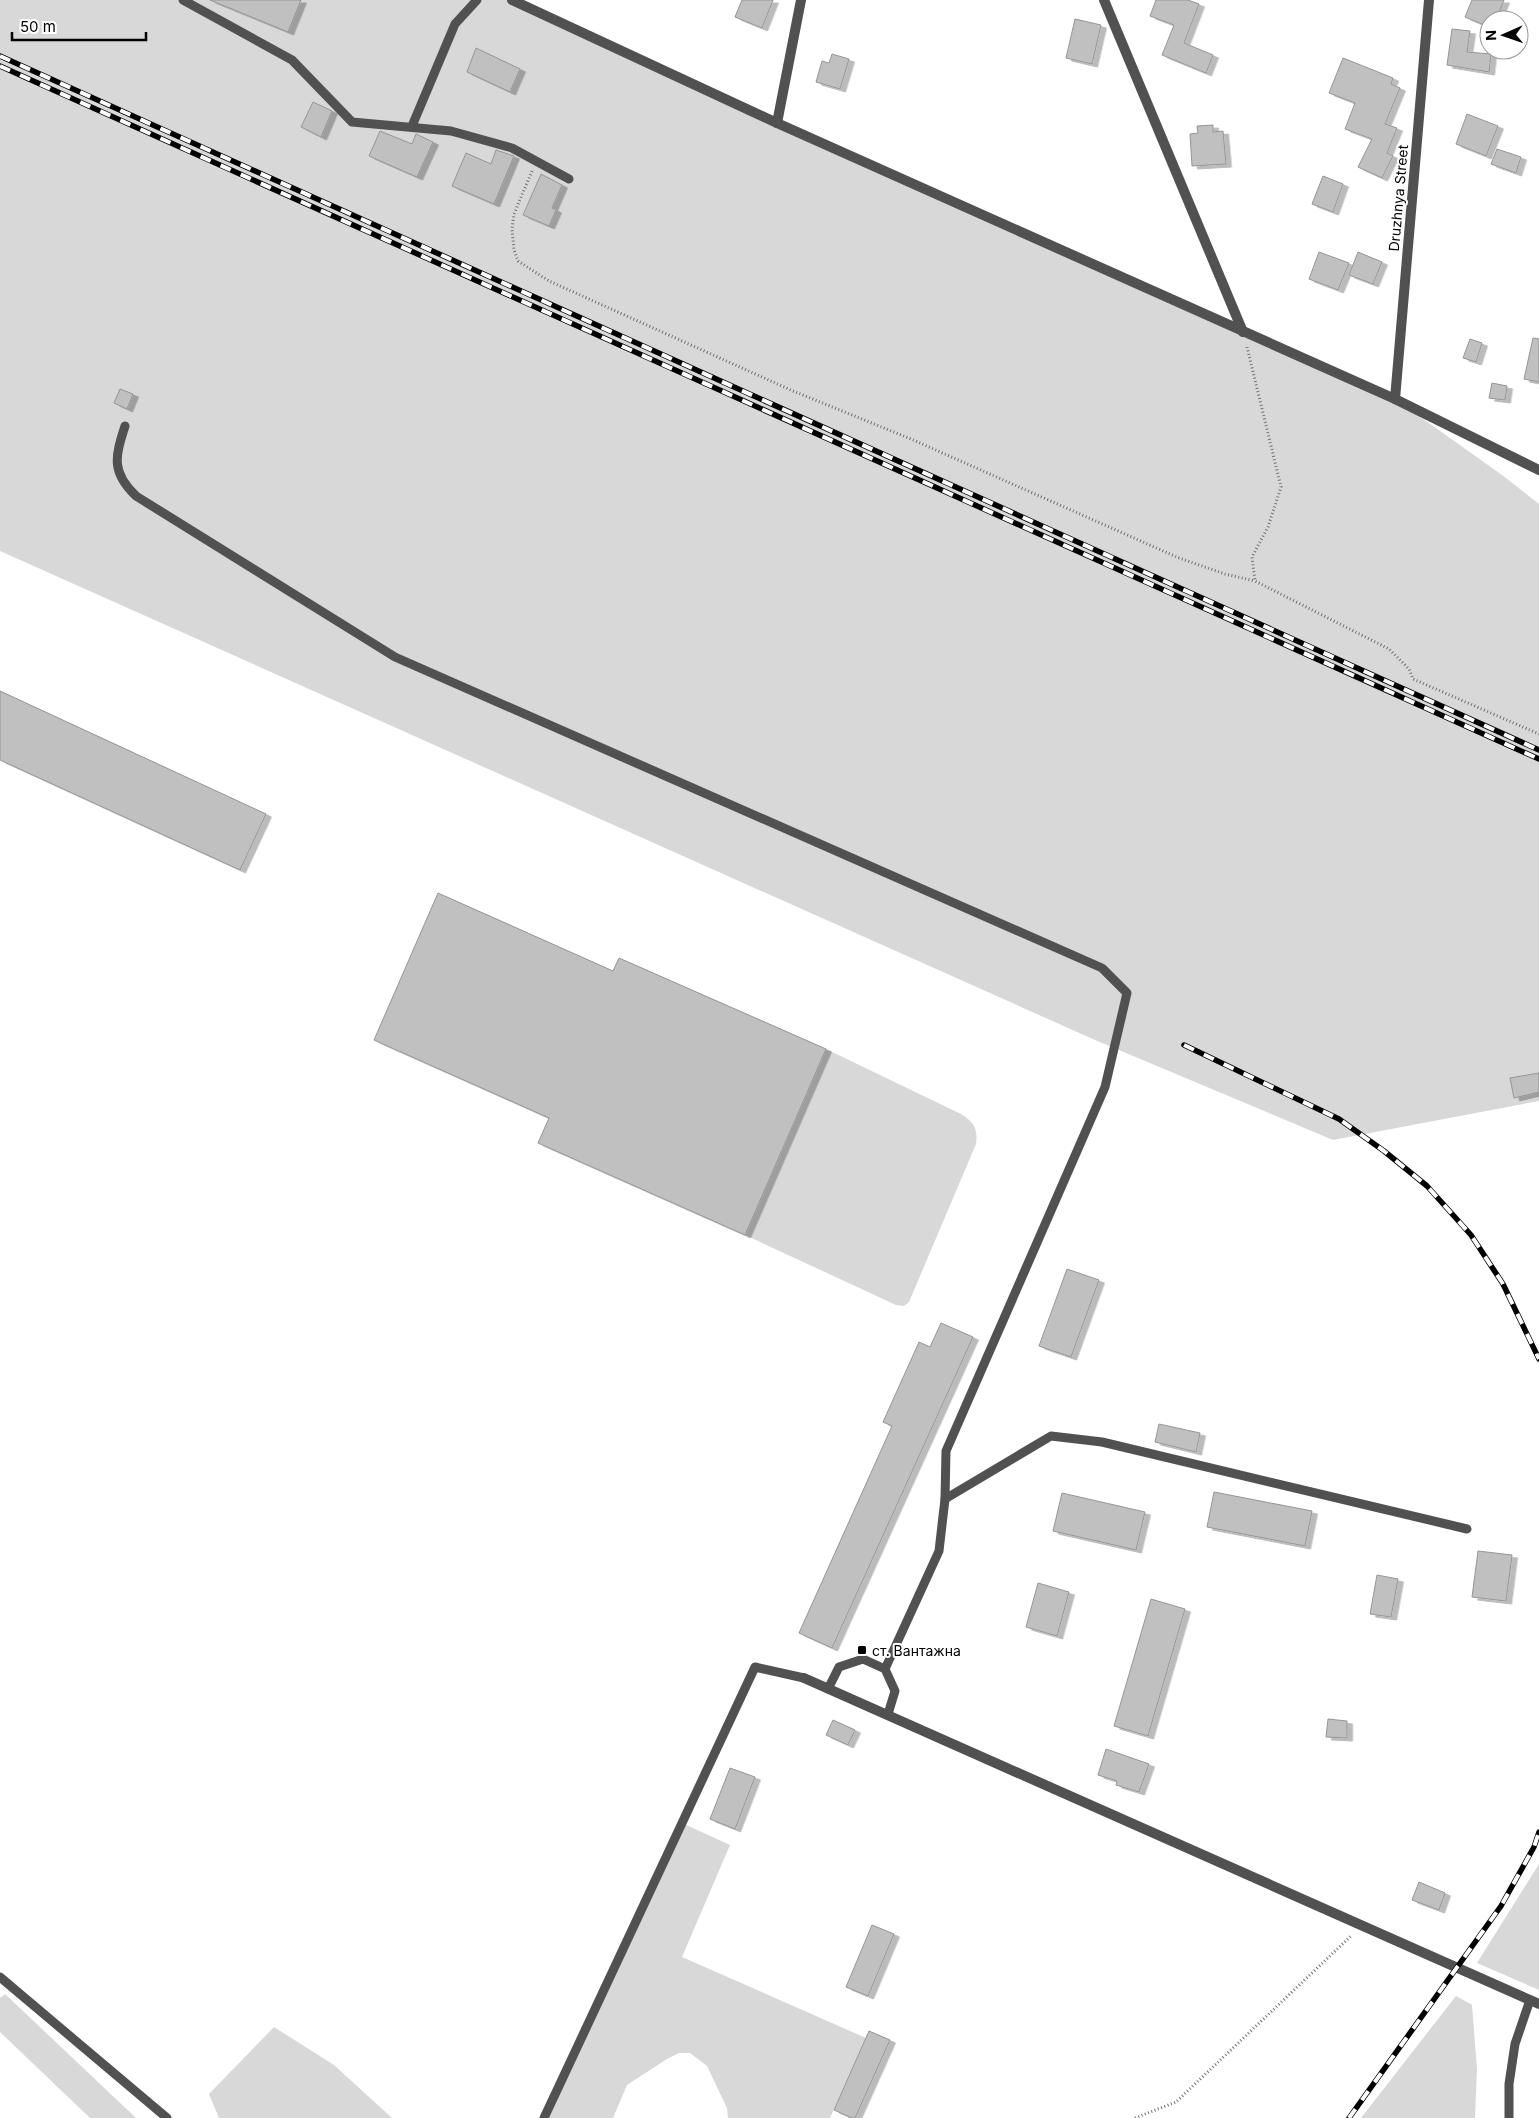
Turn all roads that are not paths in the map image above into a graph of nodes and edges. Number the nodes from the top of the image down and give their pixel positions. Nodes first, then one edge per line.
1 (183, 0) edge
2 (477, 0) edge
3 (512, 0) edge
4 (801, 0) edge
5 (1104, 0) edge
6 (1429, 0) edge
7 (777, 123) junction
8 (412, 126) junction
9 (568, 179) dead end
10 (1243, 332) junction
11 (1395, 399) junction
12 (125, 426) dead end
13 (1539, 470) edge
14 (945, 1499) junction
15 (1467, 1529) dead end
16 (885, 1669) junction
17 (804, 1678) joint
18 (828, 1689) junction
19 (888, 1714) junction
20 (0, 1977) edge
21 (1534, 2002) edge
22 (167, 2118) edge
23 (544, 2118) edge
24 (1509, 2118) edge

1 - 8 lane
2 - 8 lane
3 - 7 street
4 - 7 street
5 - 10 street
6 - 11 street, Druzhnya Street
7 - 10 street
8 - 9 lane
10 - 11 street
11 - 13 street
12 - 14 lane
14 - 15 lane
14 - 16 lane
16 - 18 lane
16 - 19 lane
17 - 18 street
17 - 23 lane
18 - 19 street
19 - 21 street
20 - 22 lane
21 - 24 lane

